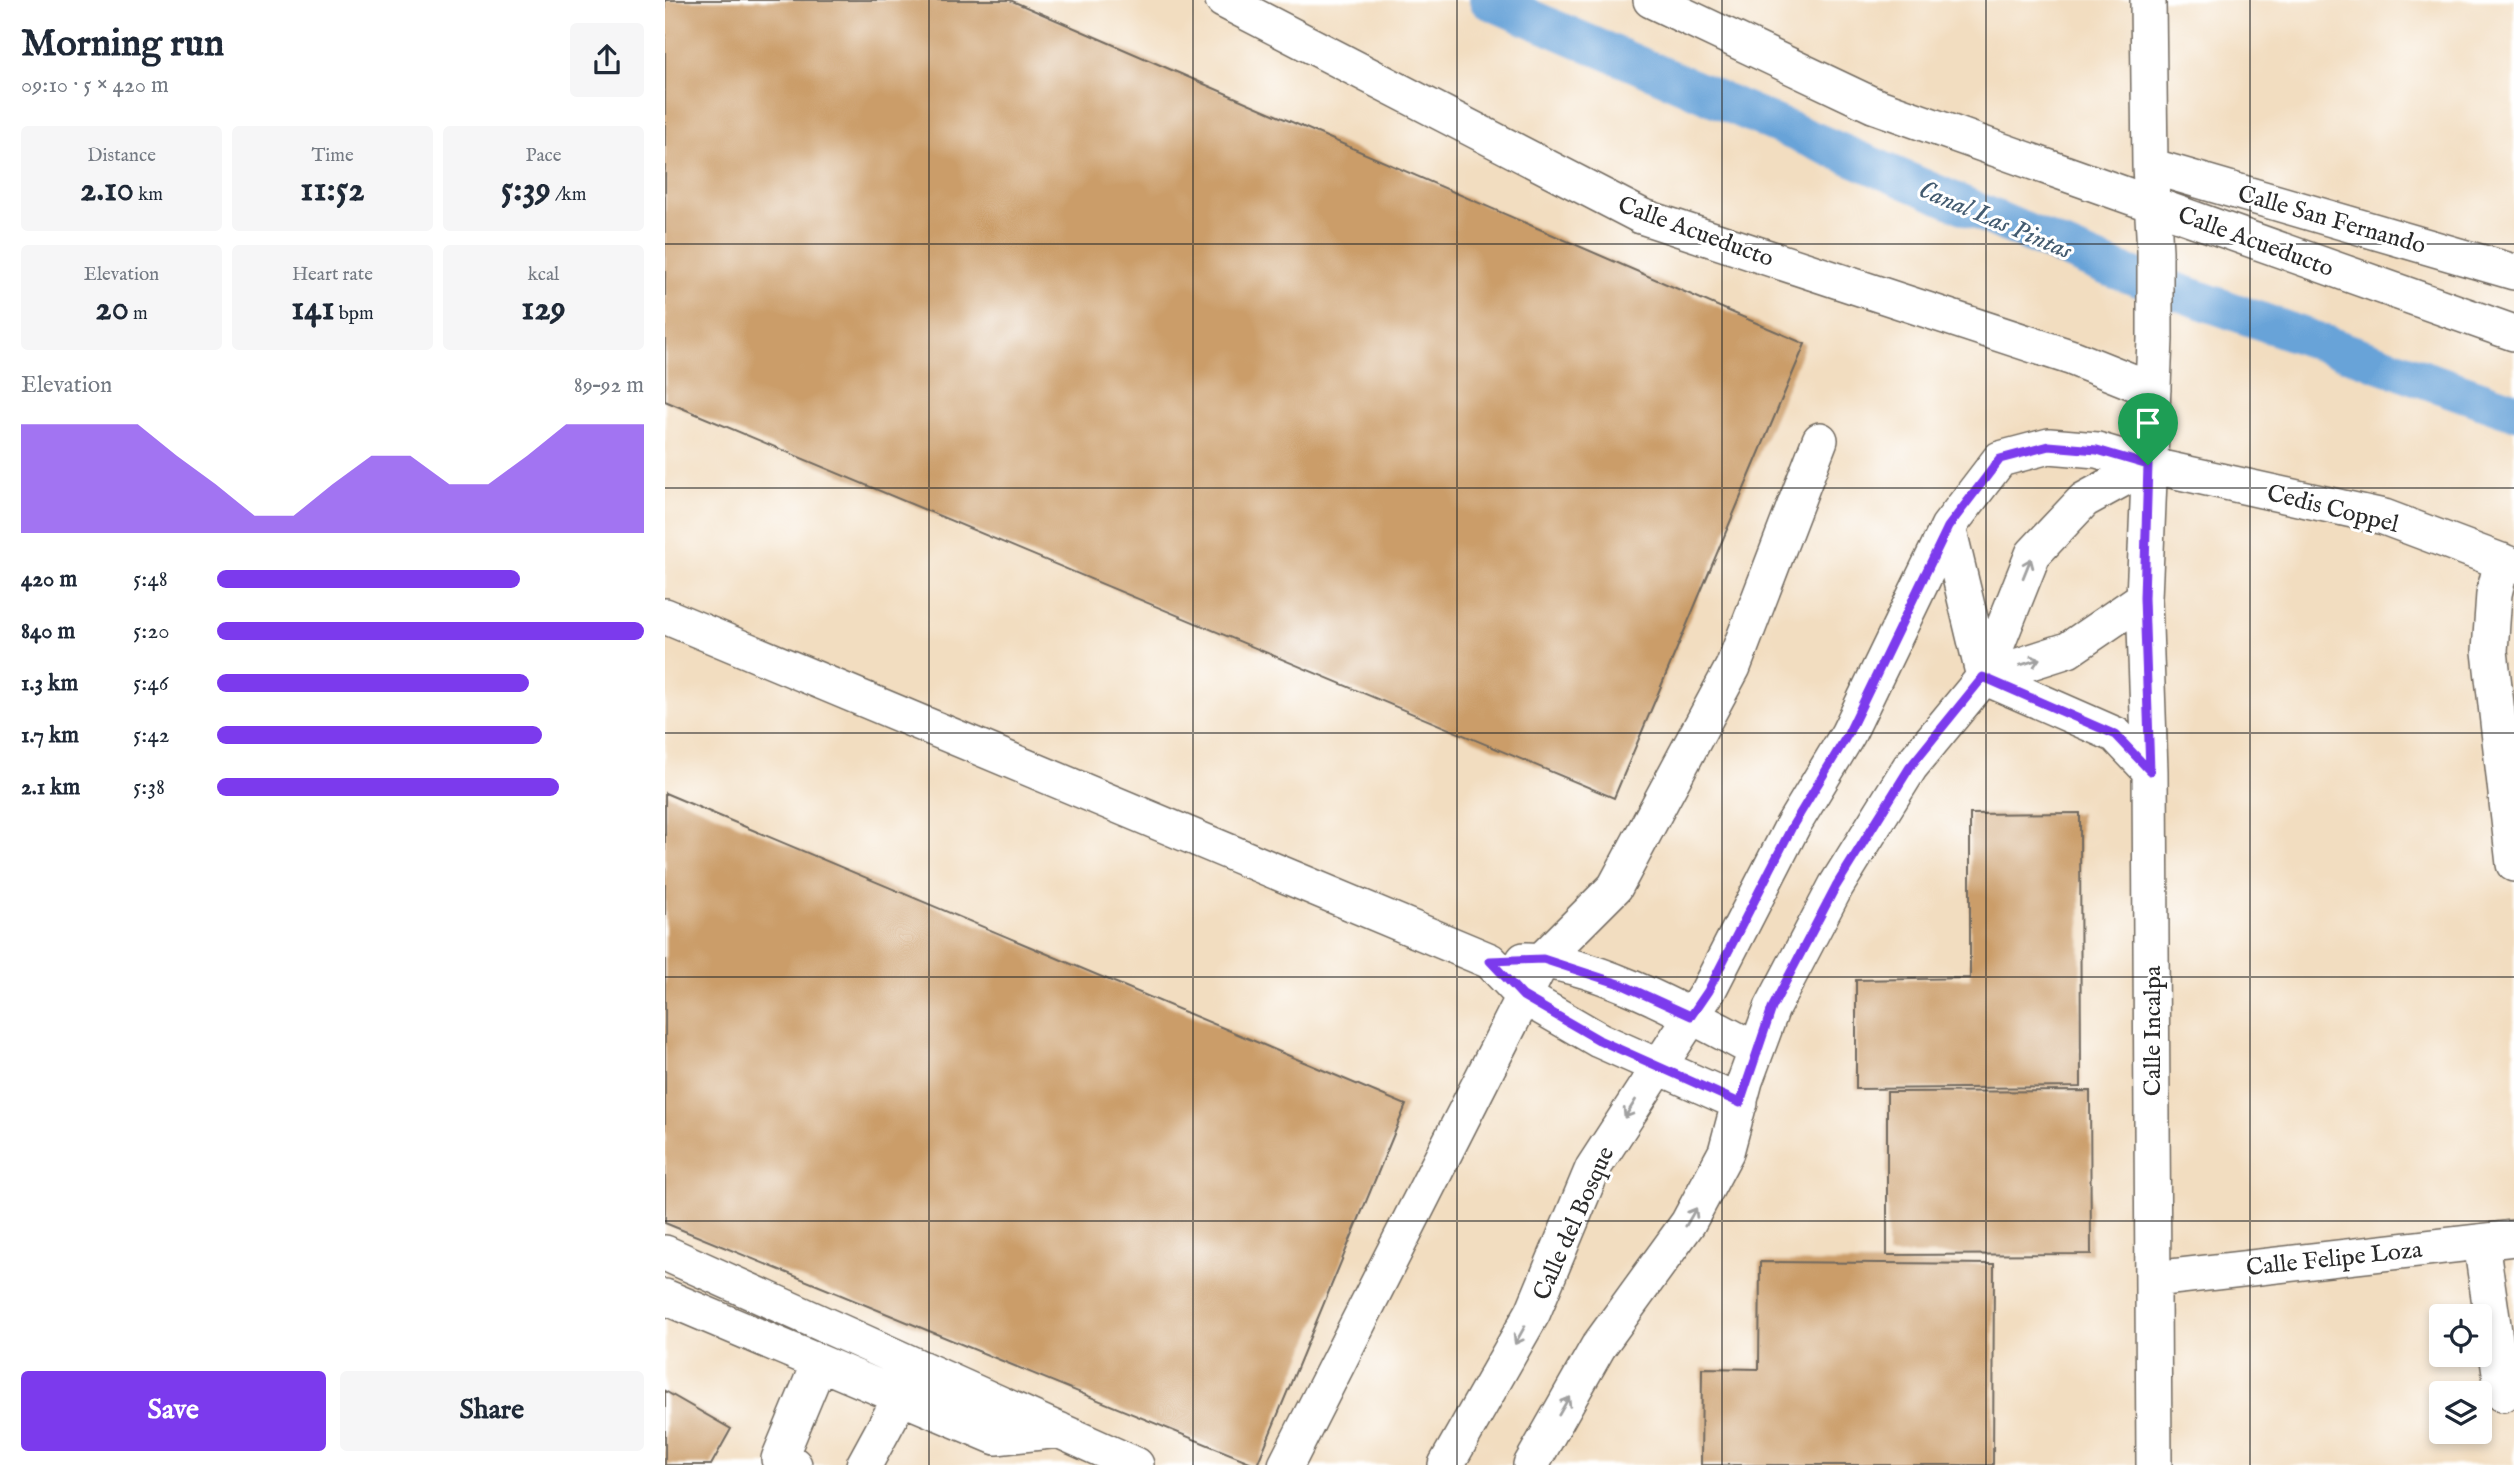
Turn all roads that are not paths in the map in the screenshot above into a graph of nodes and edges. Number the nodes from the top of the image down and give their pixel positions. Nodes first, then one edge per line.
1 (1223, 0) edge
2 (1651, 0) edge
3 (2148, 0) edge
4 (2150, 166) junction
5 (2152, 204) junction
6 (2514, 272) edge
7 (2514, 333) edge
8 (2153, 390) junction
9 (1820, 440) dead end
10 (2148, 465) junction
11 (1948, 527) junction
12 (2508, 563) edge
13 (2144, 598) junction
14 (665, 616) edge
15 (2502, 651) edge
16 (1983, 677) junction
17 (2150, 771) junction
18 (2514, 864) edge
19 (1543, 959) junction
20 (1490, 961) junction
21 (1523, 996) junction
22 (1691, 1016) junction
23 (1756, 1050) junction
24 (1657, 1068) junction
25 (1740, 1103) junction
26 (2498, 1240) edge
27 (665, 1253) edge
28 (2154, 1279) junction
29 (665, 1297) edge
30 (819, 1363) junction
31 (2503, 1394) dead end
32 (901, 1397) junction
33 (1059, 1430) junction
34 (794, 1465) edge
35 (864, 1465) edge
36 (1136, 1465) edge
37 (1286, 1465) edge
38 (1446, 1465) edge
39 (1531, 1465) edge
40 (2154, 1465) edge

1 - 8 street, Calle Acueducto
2 - 5 street, Calle Acueducto
3 - 4 street
4 - 5 street
4 - 6 street, Calle San Fernando
5 - 7 street, Calle Acueducto
5 - 8 street
8 - 10 street
9 - 19 street
10 - 11 street, Calle del Bosque
10 - 12 street, Cedis Coppel
10 - 13 street, Calle Incalpa
16 -> 10 street
11 - 16 street
11 - 22 street, Calle del Bosque
12 - 15 street
16 -> 13 street
13 - 17 street, Calle Incalpa
14 - 20 street
15 - 18 street
16 - 17 street
16 - 23 street
17 - 28 street, Calle Incalpa
19 - 20 street
19 - 21 street
19 - 22 street
20 - 21 street
21 - 24 street
21 - 37 street
22 - 23 street
22 - 24 street, Calle del Bosque
23 - 25 street
24 - 25 street
24 -> 38 street, Calle del Bosque
39 -> 25 street
26 - 28 street, Calle Felipe Loza
26 - 31 street
27 - 33 street
28 - 40 street, Calle Incalpa
29 - 30 street
30 - 32 street
30 - 34 street
32 - 33 street
32 - 35 street
33 - 36 street

